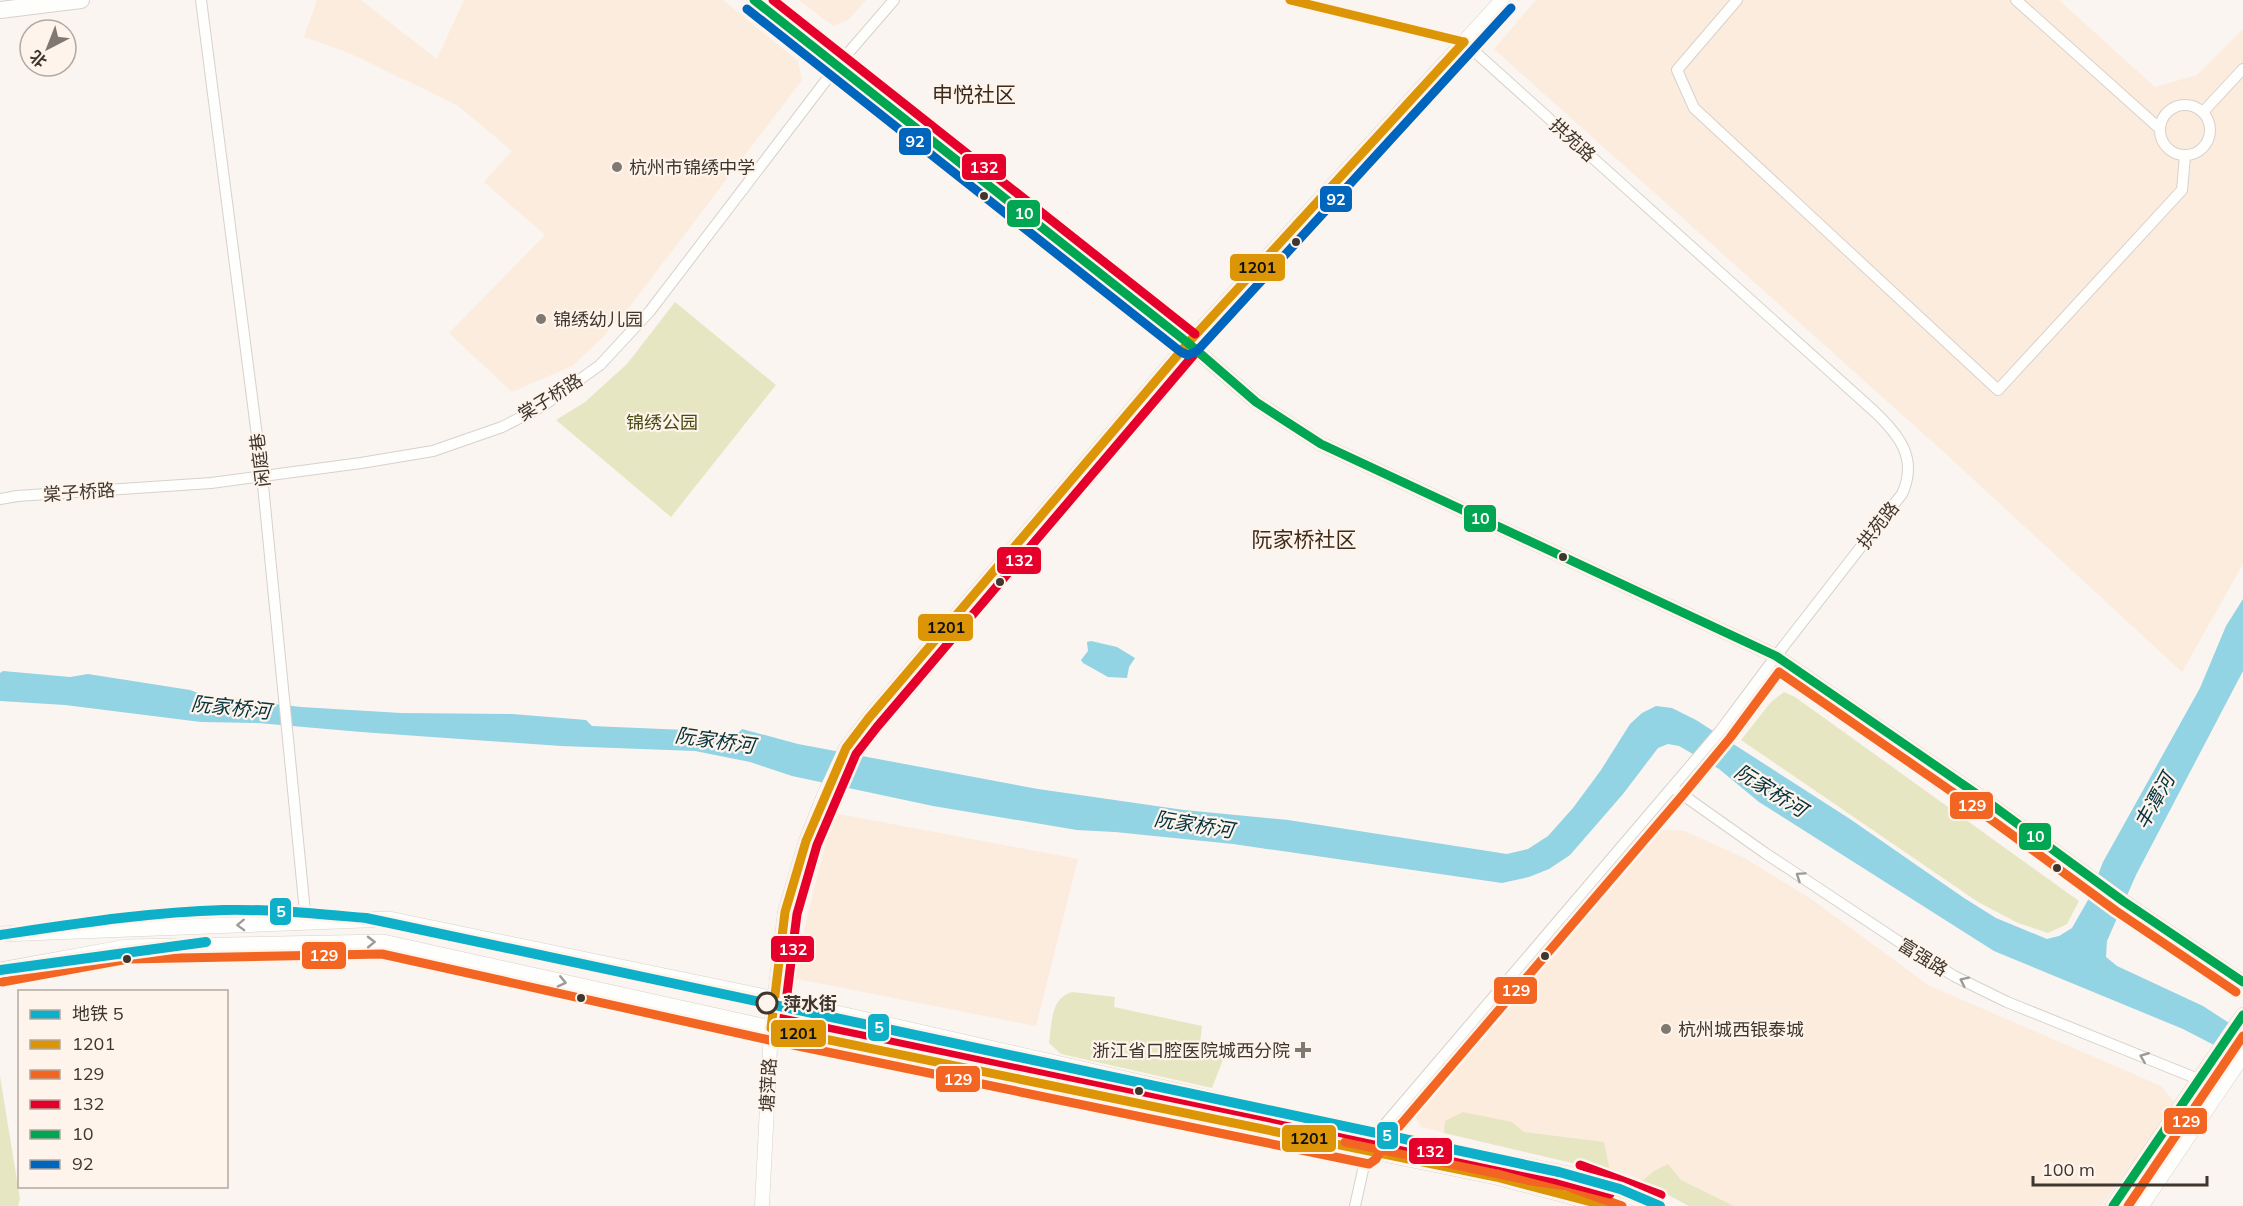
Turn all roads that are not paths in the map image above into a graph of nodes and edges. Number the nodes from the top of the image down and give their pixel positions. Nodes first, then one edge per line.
1 (81, 0) edge
2 (201, 0) edge
3 (754, 0) edge
4 (894, 0) edge
5 (1290, 0) edge
6 (1502, 0) edge
7 (1737, 0) edge
8 (2016, 0) edge
9 (0, 10) edge
10 (1464, 42) junction
11 (837, 66) junction
12 (2243, 69) edge
13 (2203, 112) junction
14 (2159, 128) junction
15 (2185, 156) junction
16 (1188, 343) junction
17 (262, 475) junction
18 (0, 500) edge
19 (1776, 656) junction
20 (1673, 788) junction
21 (306, 922) junction
22 (0, 934) edge
23 (0, 970) edge
24 (2243, 982) edge
25 (775, 999) junction
26 (2242, 1017) edge
27 (771, 1028) junction
28 (2243, 1055) edge
29 (2198, 1079) junction
30 (1375, 1136) junction
31 (1367, 1152) junction
32 (762, 1206) edge
33 (1355, 1206) edge
34 (1607, 1206) edge
35 (1657, 1206) edge
36 (2113, 1206) edge
37 (2141, 1206) edge

1 - 9 main road
2 - 17 street, 闲庭巷
3 - 11 street
4 - 11 street, 棠子桥路
5 - 10 street, 拱苑路
6 - 10 street, 塘萍路
7 - 15 street
8 - 14 street
10 - 16 street, 塘萍路
10 - 19 street, 拱苑路
11 - 16 street
11 - 17 street, 棠子桥路
12 - 13 street
13 - 14 street
13 - 15 street
14 - 15 street
16 - 19 street
16 - 25 street, 塘萍路
17 - 18 street, 棠子桥路
17 - 21 street, 闲庭巷
19 - 20 street, 拱苑路
19 - 24 street
29 -> 20 street, 富强路
20 - 30 street, 拱苑路
21 -> 22 main road
21 - 25 main road
23 -> 27 main road
25 - 27 street, 塘萍路
25 - 30 main road
26 - 29 main road
27 - 31 main road
27 - 32 street, 塘萍路
28 - 37 main road
29 - 36 main road
30 - 31 street, 拱苑路
30 - 35 main road
31 - 33 street, 拱苑路
31 - 34 main road

